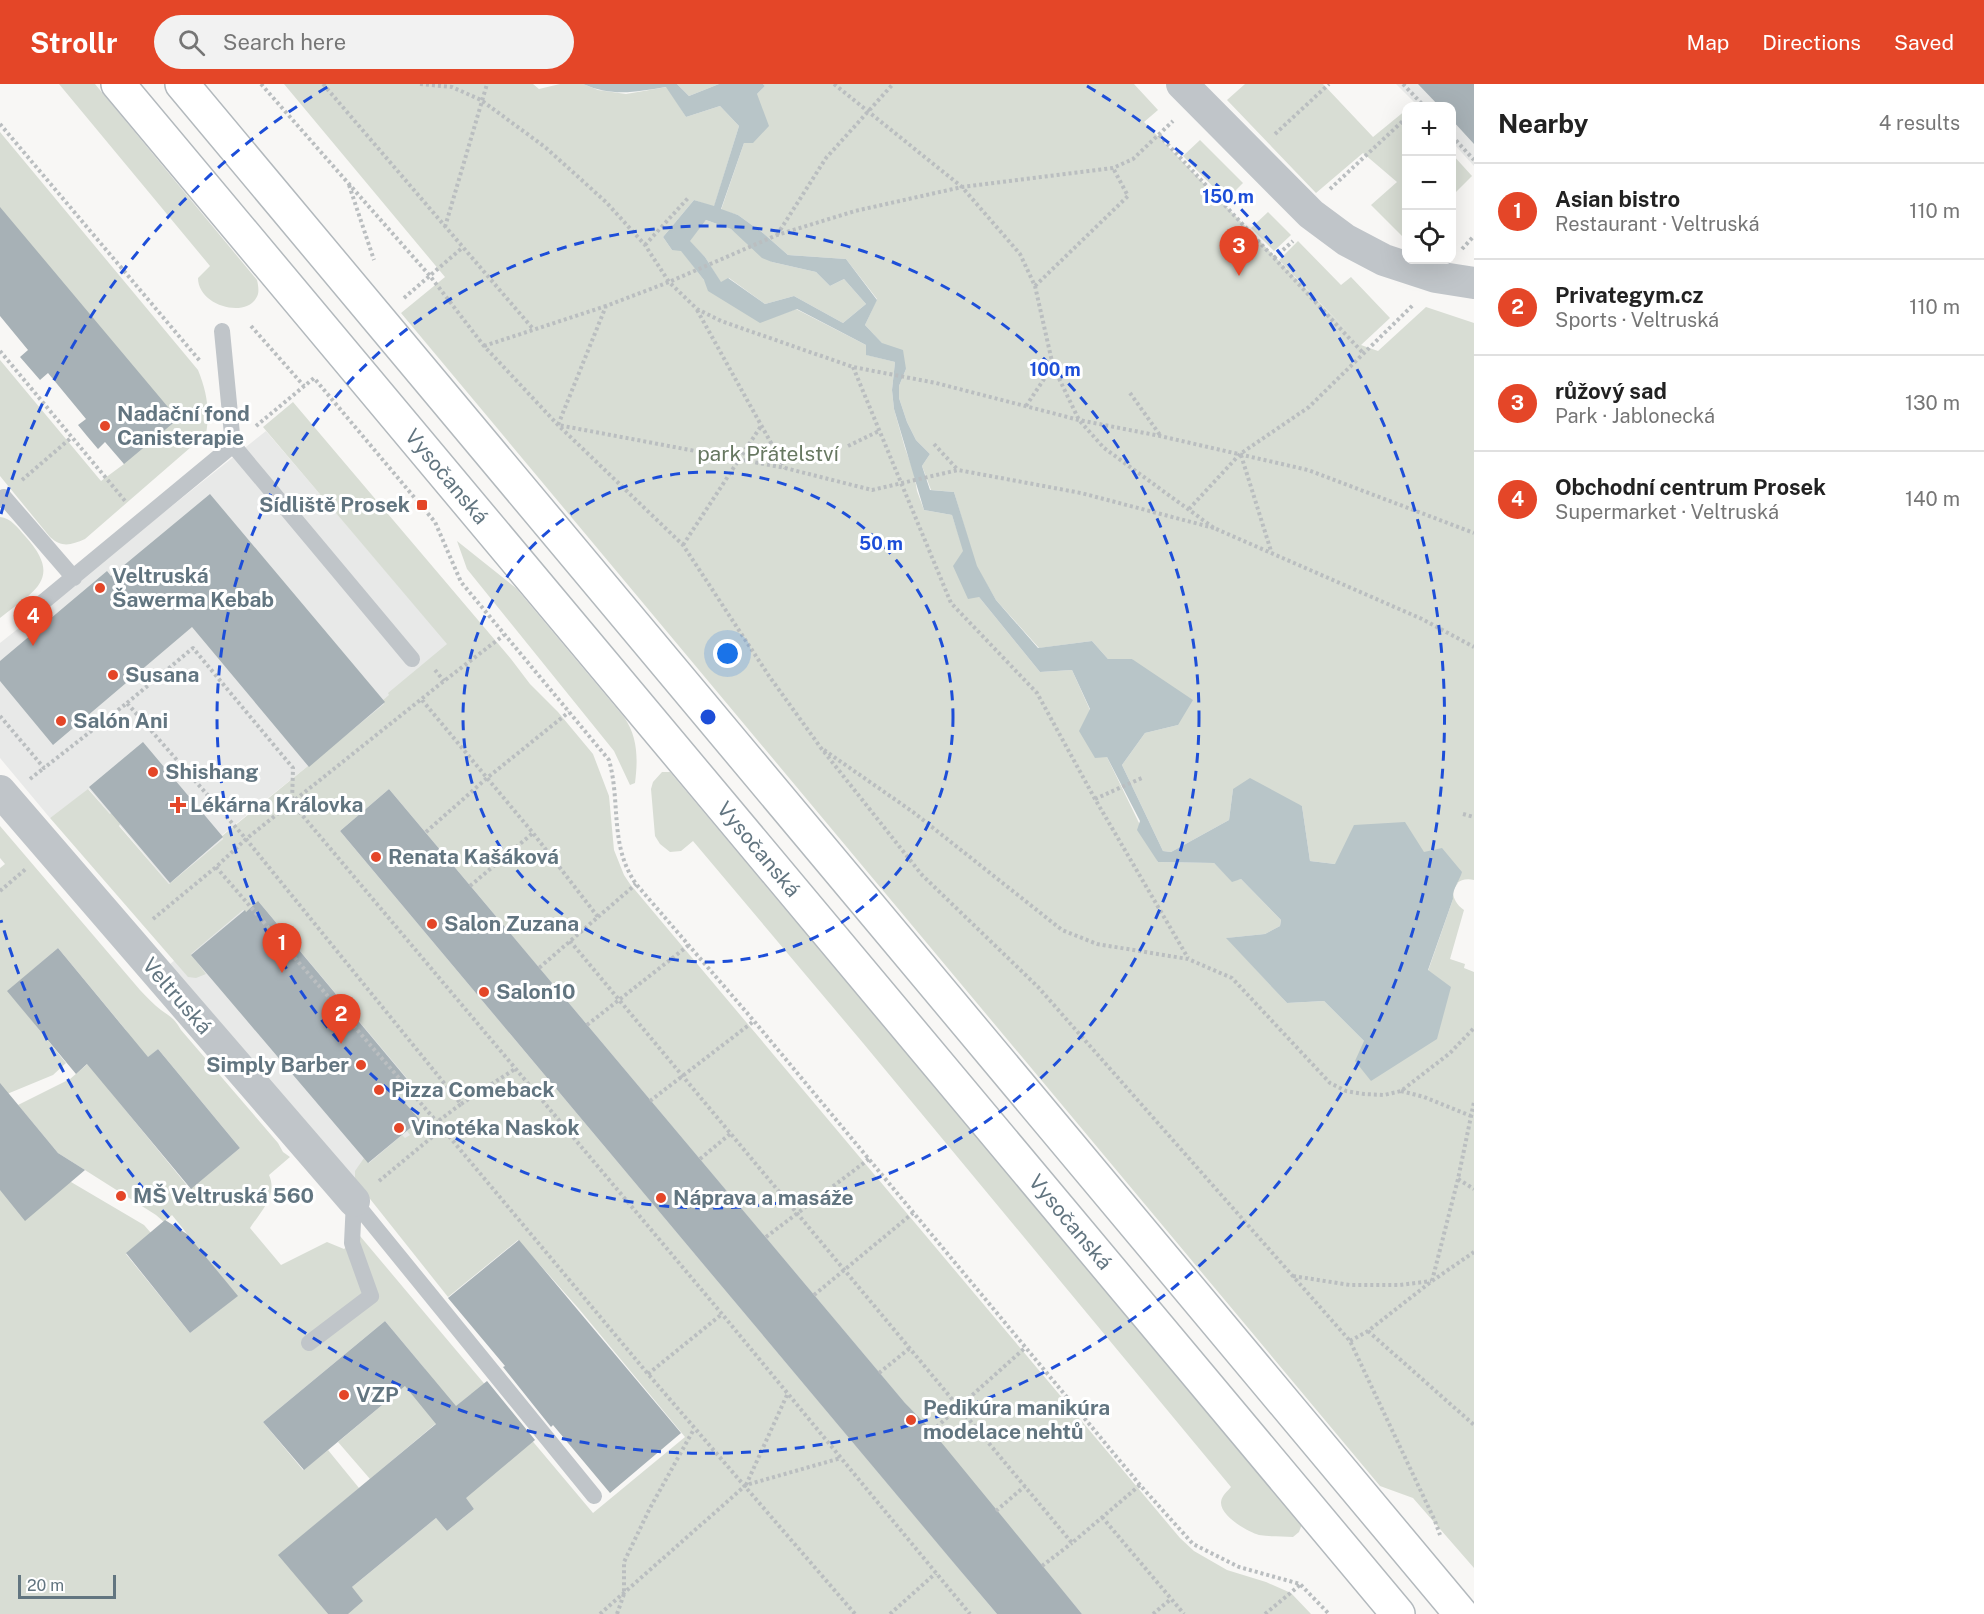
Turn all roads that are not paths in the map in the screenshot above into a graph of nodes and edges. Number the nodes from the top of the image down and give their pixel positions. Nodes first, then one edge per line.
1 (118, 84) edge
2 (182, 84) edge
3 (1182, 84) edge
4 (1474, 283) edge
5 (222, 331) dead end
6 (233, 445) junction
7 (2, 498) edge
8 (74, 578) junction
9 (25, 617) dead end
10 (412, 659) dead end
11 (0, 791) edge
12 (354, 1201) junction
13 (309, 1343) dead end
14 (594, 1496) dead end
15 (1398, 1614) edge
16 (1461, 1614) edge

1 - 15 main road, Vysočanská
2 - 16 main road
3 - 4 street
5 - 6 lane
6 - 8 lane
6 - 10 lane
7 - 8 lane
8 - 9 lane
11 - 12 street, Veltruská
12 - 13 lane
12 - 14 lane

